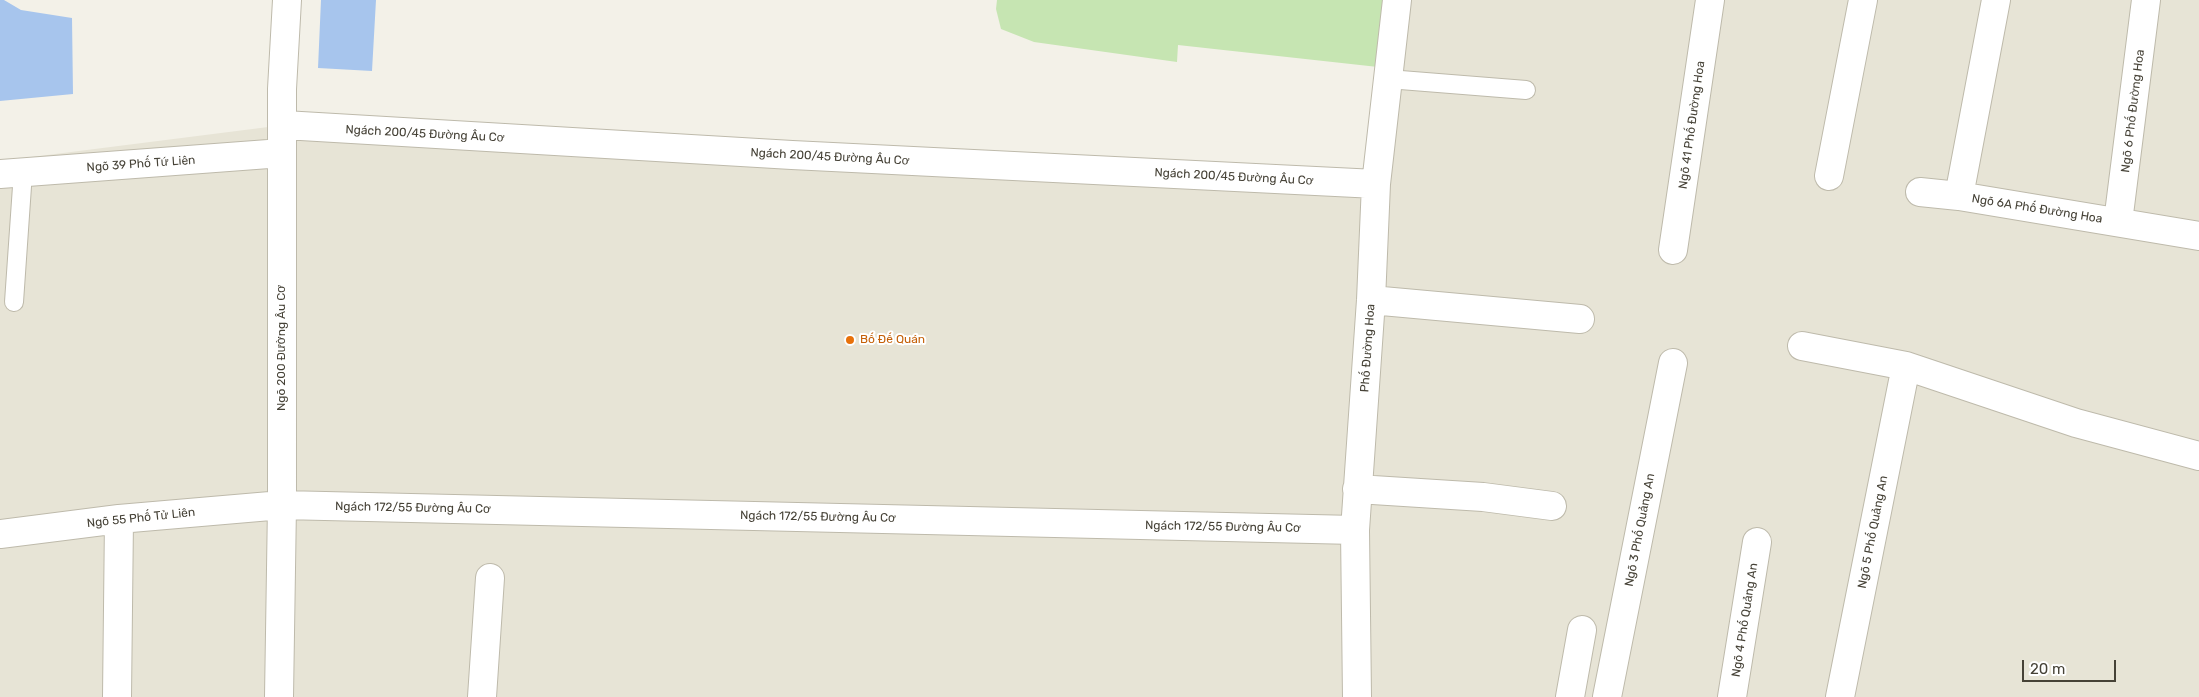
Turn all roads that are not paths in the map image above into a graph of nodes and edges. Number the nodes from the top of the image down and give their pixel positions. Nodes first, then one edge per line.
1 (286, 0) edge
2 (1397, 0) edge
3 (1710, 0) edge
4 (1863, 0) edge
5 (1996, 0) edge
6 (2146, 0) edge
7 (1388, 79) junction
8 (1526, 90) dead end
9 (284, 125) junction
10 (282, 153) junction
11 (11, 173) edge
12 (1829, 176) dead end
13 (1376, 184) junction
14 (1920, 192) dead end
15 (1959, 196) junction
16 (2118, 222) junction
17 (2199, 236) edge
18 (1673, 250) dead end
19 (1371, 300) junction
20 (14, 302) dead end
21 (1580, 319) dead end
22 (1802, 346) dead end
23 (1673, 363) dead end
24 (1906, 366) junction
25 (2199, 456) edge
26 (1357, 490) junction
27 (282, 505) junction
28 (1552, 506) dead end
29 (119, 519) junction
30 (1354, 530) junction
31 (0, 534) edge
32 (1757, 542) dead end
33 (490, 578) dead end
34 (1582, 630) dead end
35 (117, 697) edge
36 (279, 697) edge
37 (482, 697) edge
38 (1357, 697) edge
39 (1570, 697) edge
40 (1607, 697) edge
41 (1732, 697) edge
42 (1840, 697) edge

1 - 9 street, Ngõ 200 Đường Âu Cơ
2 - 7 street, Phố Đường Hoa
3 - 18 street, Ngõ 41 Phố Đường Hoa
4 - 12 street
5 - 15 street, Ngõ 6A Phố Đường Hoa
6 - 16 street, Ngõ 6 Phố Đường Hoa
7 - 8 lane
7 - 13 street, Phố Đường Hoa
9 - 10 street, Ngõ 200 Đường Âu Cơ
9 - 13 street, Ngách 200/45 Đường Âu Cơ
10 - 11 street, Ngõ 39 Phố Tứ Liên
10 - 27 street, Ngõ 200 Đường Âu Cơ
11 - 20 lane
13 - 19 street, Phố Đường Hoa
14 - 15 street
15 - 16 street, Ngõ 6A Phố Đường Hoa
16 - 17 street, Ngõ 6A Phố Đường Hoa
19 - 21 street
19 - 26 street, Phố Đường Hoa
22 - 24 street
23 - 40 street, Ngõ 3 Phố Quảng An
24 - 25 street
24 - 42 street, Ngõ 5 Phố Quảng An
26 - 28 street
26 - 30 street, Phố Đường Hoa
27 - 29 street, Ngõ 55 Phố Tử Liên
27 - 30 street, Ngách 172/55 Đường Âu Cơ
27 - 36 street, Ngõ 200 Đường Âu Cơ
29 - 31 street, Ngõ 55 Phố Tử Liên
29 - 35 street
30 - 38 street, Phố Đường Hoa
32 - 41 street, Ngõ 4 Phố Quảng An
33 - 37 street
34 - 39 street

